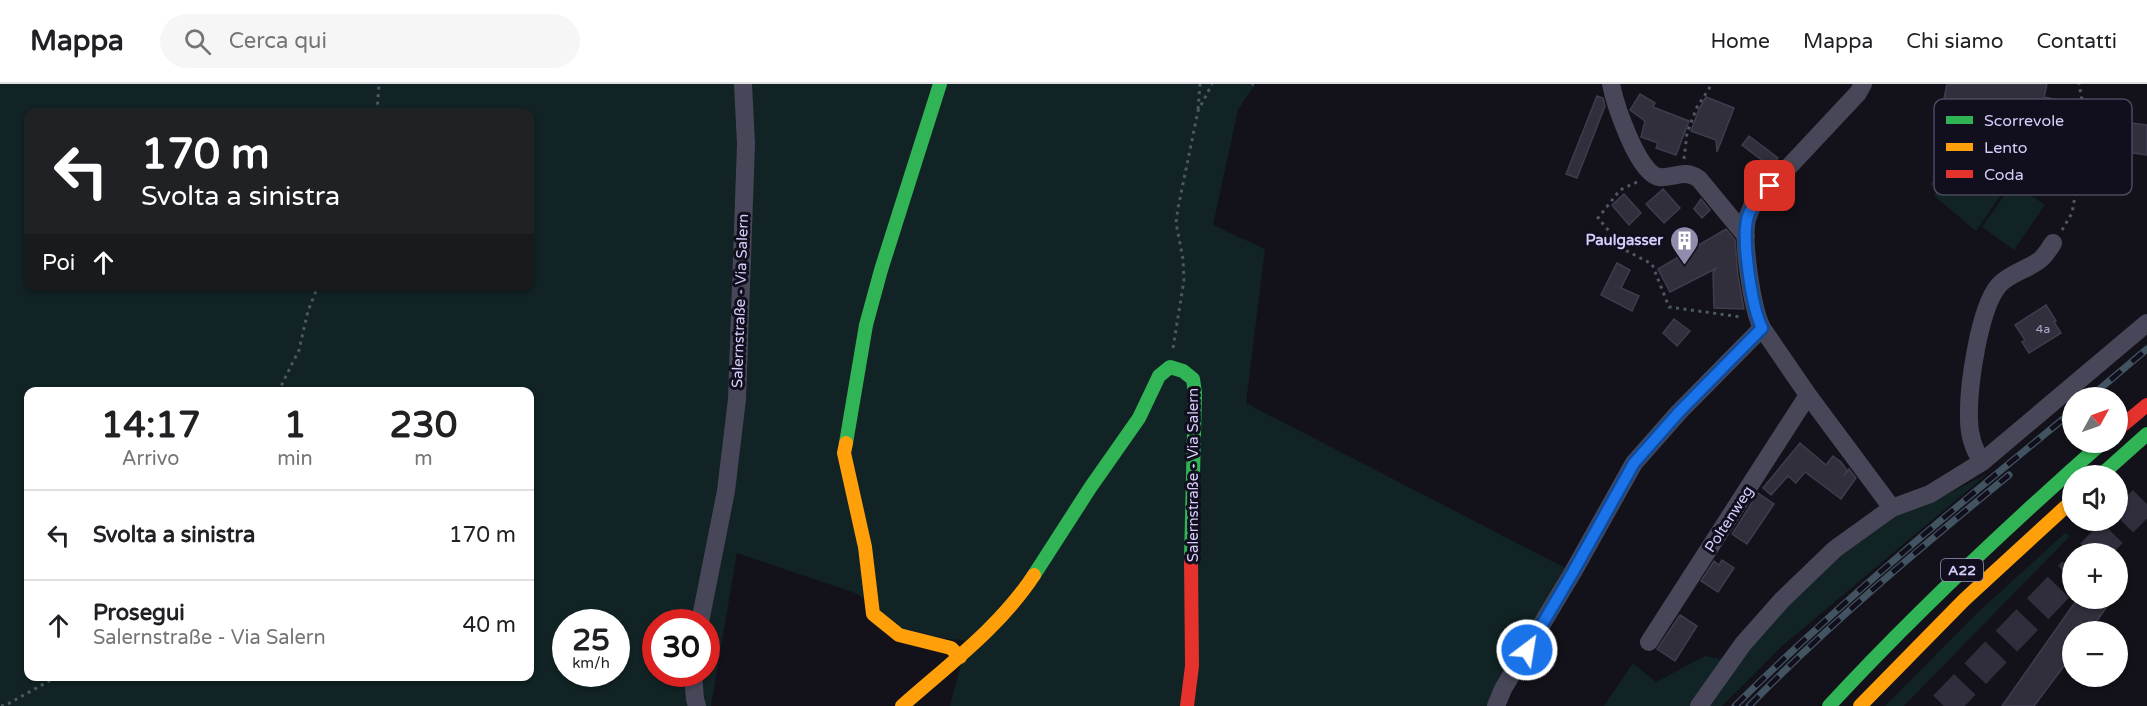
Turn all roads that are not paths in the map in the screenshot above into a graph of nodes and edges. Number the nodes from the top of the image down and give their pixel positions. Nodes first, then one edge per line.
1 (743, 84) edge
2 (940, 84) edge
3 (1611, 84) edge
4 (1863, 84) edge
5 (1752, 206) junction
6 (1726, 212) junction
7 (1746, 236) junction
8 (2054, 243) road end
9 (1760, 323) junction
10 (2147, 323) edge
11 (1809, 395) junction
12 (2147, 405) edge
13 (2128, 421) edge
14 (2147, 434) edge
15 (2090, 453) edge
16 (1982, 462) junction
17 (2112, 465) edge
18 (1892, 508) junction
19 (2062, 510) edge
20 (703, 609) edge
21 (1649, 642) dead end
22 (960, 657) junction
23 (694, 687) edge
24 (698, 706) edge
25 (902, 706) edge
26 (1187, 706) edge
27 (1496, 706) edge
28 (1699, 706) edge
29 (1828, 706) edge
30 (1860, 706) edge

1 - 20 street, Salernstraße - Via Salern
2 - 22 main road
3 - 6 street
4 - 5 street
5 - 6 street
5 - 7 street
6 - 7 street
7 - 9 street
8 - 16 street
9 - 11 street
9 - 27 street
10 - 16 street
11 - 18 street
11 - 21 street, Poltenweg
12 - 13 main road
14 - 17 main road
15 - 29 main road, A22
16 - 18 street
18 - 28 street
19 - 30 main road, A22
22 - 25 main road
22 - 26 main road, Salernstraße - Via Salern
23 - 24 street

